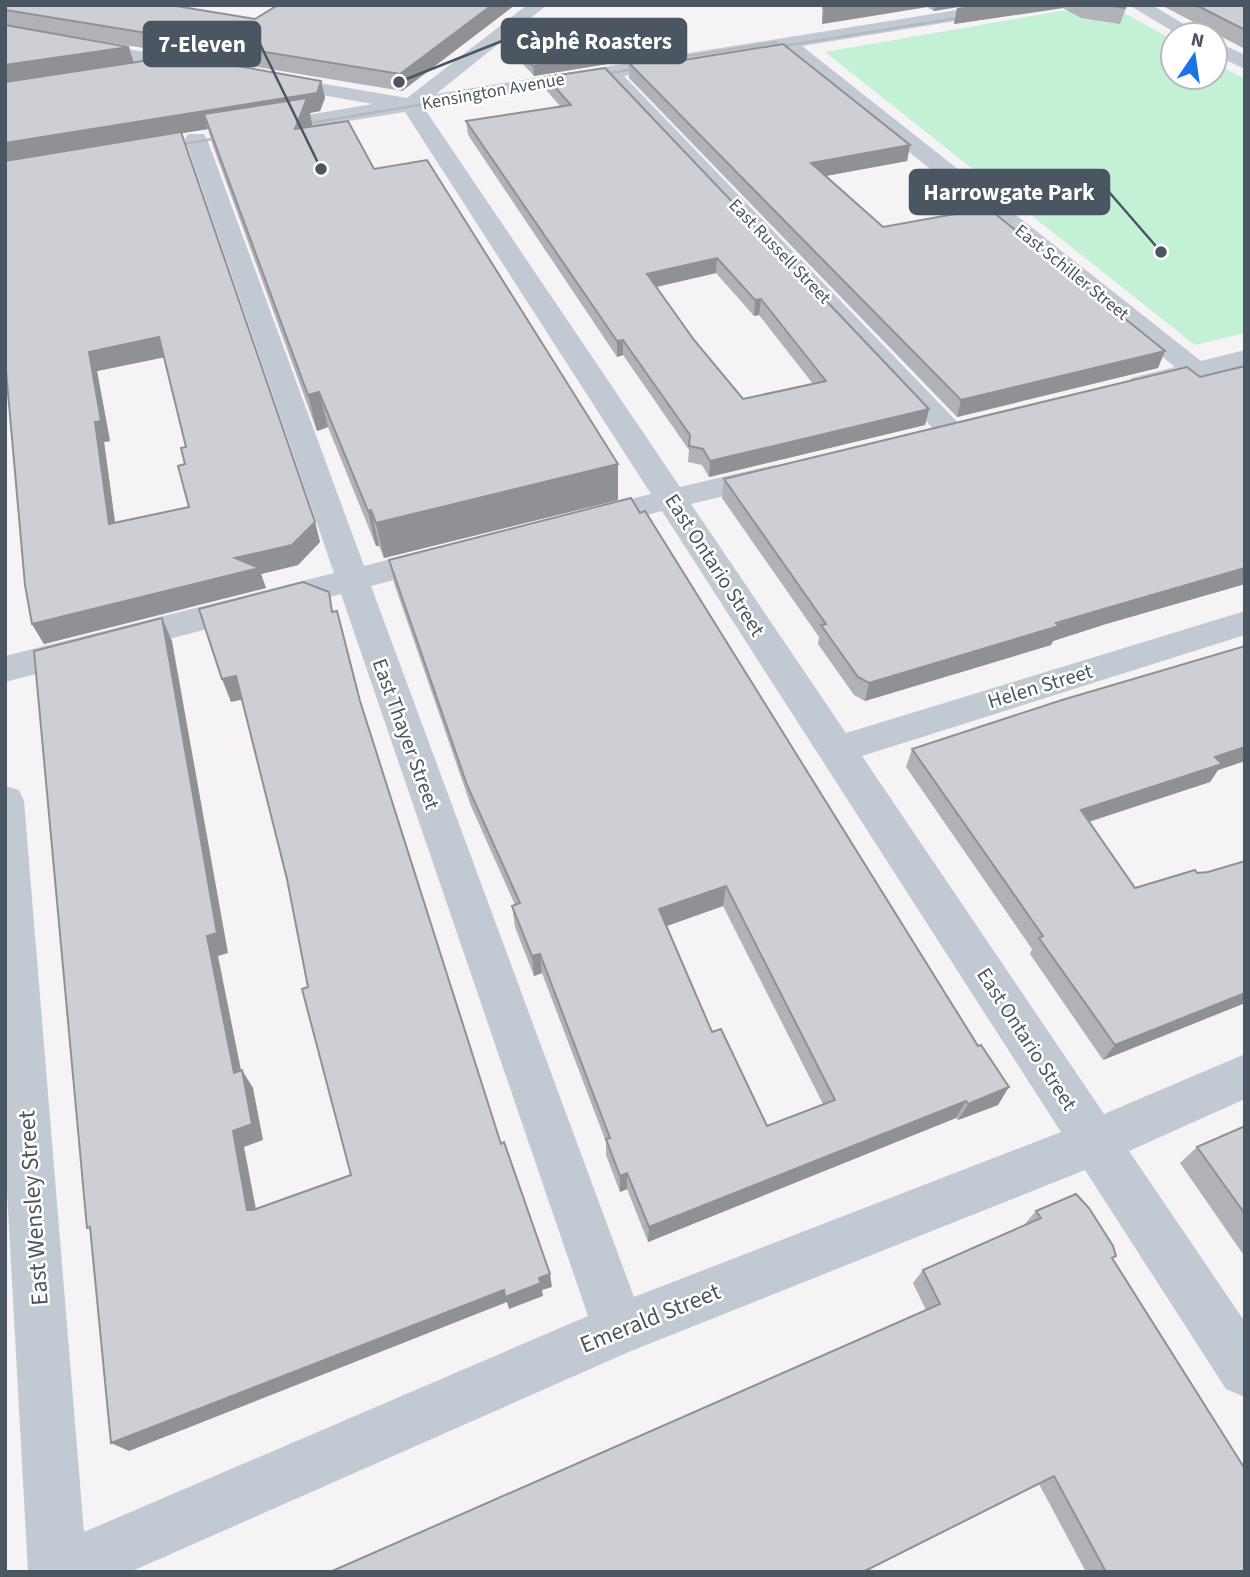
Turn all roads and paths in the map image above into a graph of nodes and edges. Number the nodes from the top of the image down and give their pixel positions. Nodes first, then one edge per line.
1 (538, 5) edge
2 (1022, 5) edge
3 (1138, 5) edge
4 (1167, 21) edge
5 (5, 32) edge
6 (786, 43) junction
7 (1229, 54) edge
8 (1245, 63) edge
9 (185, 65) junction
10 (609, 71) junction
11 (224, 72) edge
12 (123, 74) edge
13 (250, 77) edge
14 (411, 104) junction
15 (205, 138) joint
16 (1245, 358) edge
17 (1195, 370) junction
18 (1114, 391) edge
19 (951, 431) edge
20 (805, 466) edge
21 (672, 498) junction
22 (565, 526) edge
23 (471, 549) edge
24 (351, 580) junction
25 (1245, 622) edge
26 (5, 669) edge
27 (836, 750) junction
28 (5, 801) edge
29 (1245, 1076) edge
30 (1095, 1142) junction
31 (619, 1329) junction
32 (1245, 1370) edge
33 (60, 1572) edge

1 - 14 street
2 - 6 street, Kensington Avenue
3 - 4 street
5 - 9 street
6 - 10 street, Kensington Avenue
6 - 17 street, East Schiller Street
7 - 8 street
9 - 11 street
9 - 12 street
10 - 14 street, Kensington Avenue
10 - 19 street, East Russell Street
13 - 14 street
14 - 15 street, Kensington Avenue
14 - 21 street, East Ontario Street
15 - 24 street, East Thayer Street
16 - 17 street
17 - 18 street
20 - 21 street
21 - 22 street
21 - 27 street, East Ontario Street
23 - 24 street
24 - 26 street
24 - 31 street, East Thayer Street
25 - 27 street, Helen Street
27 - 30 street, East Ontario Street
28 - 33 street, East Wensley Street
29 - 30 street, Emerald Street
30 - 31 street, Emerald Street
30 - 32 street, East Ontario Street
31 - 33 street, Emerald Street

